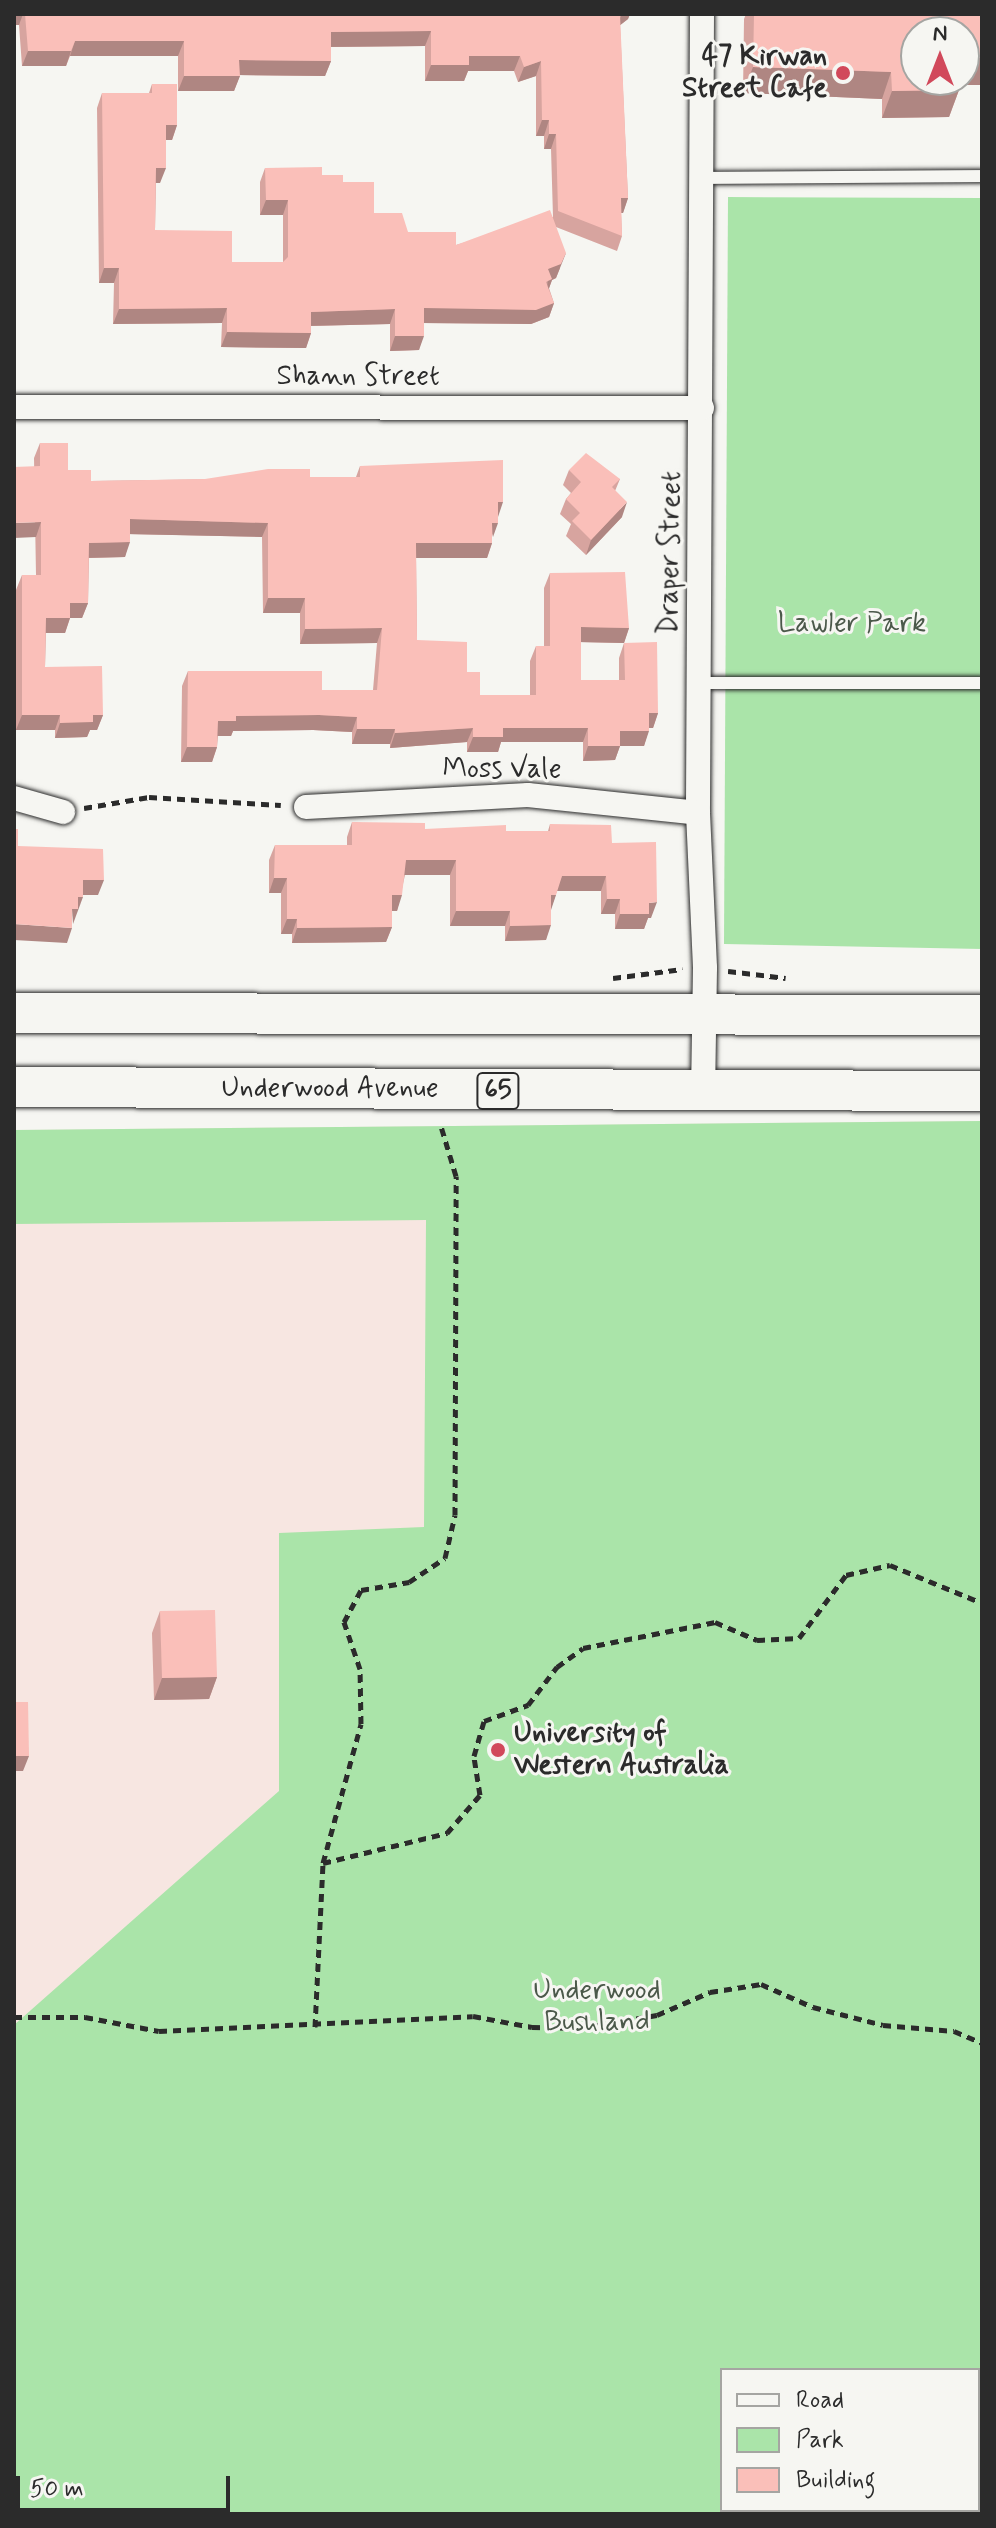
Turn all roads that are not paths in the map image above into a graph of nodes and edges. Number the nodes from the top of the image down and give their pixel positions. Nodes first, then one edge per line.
1 (702, 14) edge
2 (982, 176) edge
3 (701, 178) junction
4 (14, 407) edge
5 (702, 408) junction
6 (700, 683) junction
7 (982, 683) edge
8 (14, 798) edge
9 (306, 807) road end
10 (63, 812) road end
11 (698, 813) junction
12 (14, 1013) edge
13 (982, 1015) edge
14 (705, 1016) junction
15 (14, 1087) edge
16 (982, 1091) edge
17 (703, 1092) junction

1 - 3 street, Draper Street
2 - 3 lane
3 - 5 street, Draper Street
4 - 5 street, Shann Street
5 - 6 street, Draper Street
6 - 7 lane
6 - 11 street, Draper Street
8 - 10 street
9 - 11 street, Moss Vale
11 - 14 street, Draper Street
12 - 14 main road
13 - 14 main road
14 - 17 street, Draper Street
15 - 17 main road, Underwood Avenue / 65
16 - 17 main road, Underwood Avenue / 65

